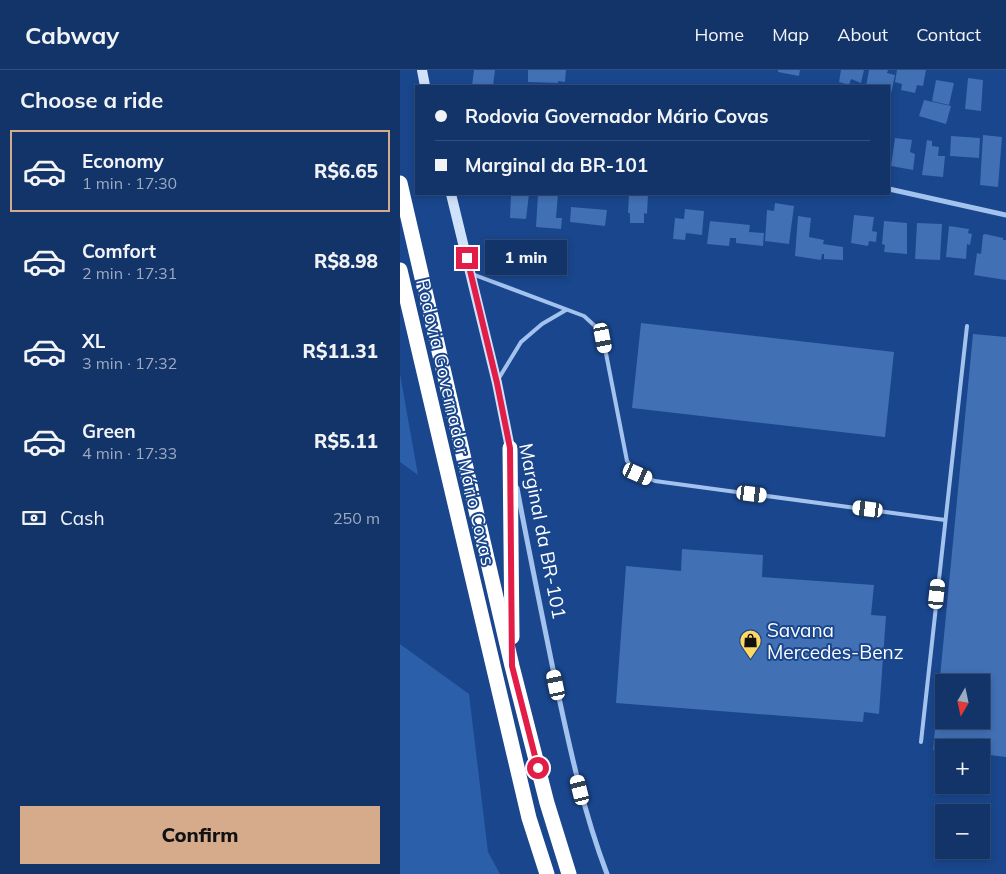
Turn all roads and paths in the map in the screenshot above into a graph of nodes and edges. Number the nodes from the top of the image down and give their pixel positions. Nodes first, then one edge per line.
1 (422, 70) edge
2 (425, 85) edge
3 (400, 183) edge
4 (890, 189) edge
5 (451, 195) edge
6 (1006, 215) edge
7 (400, 270) edge
8 (470, 274) junction
9 (566, 310) junction
10 (968, 326) dead end
11 (497, 383) junction
12 (510, 448) junction
13 (946, 520) junction
14 (512, 666) junction
15 (921, 742) dead end
16 (547, 874) edge
17 (569, 874) edge
18 (607, 874) edge

1 - 2 main road
3 - 14 highway, Rodovia Governador Mário Covas
4 - 6 street
5 - 8 main road, Marginal da BR-101
7 - 16 highway, Rodovia Governador Mário Covas
8 - 9 lane
8 - 11 main road, Marginal da BR-101
9 - 11 lane
9 - 13 lane
10 - 13 lane
11 - 12 main road, Marginal da BR-101
12 - 14 highway
12 - 18 street, Marginal da BR-101
13 - 15 lane
14 - 17 highway, Rodovia Governador Mário Covas

